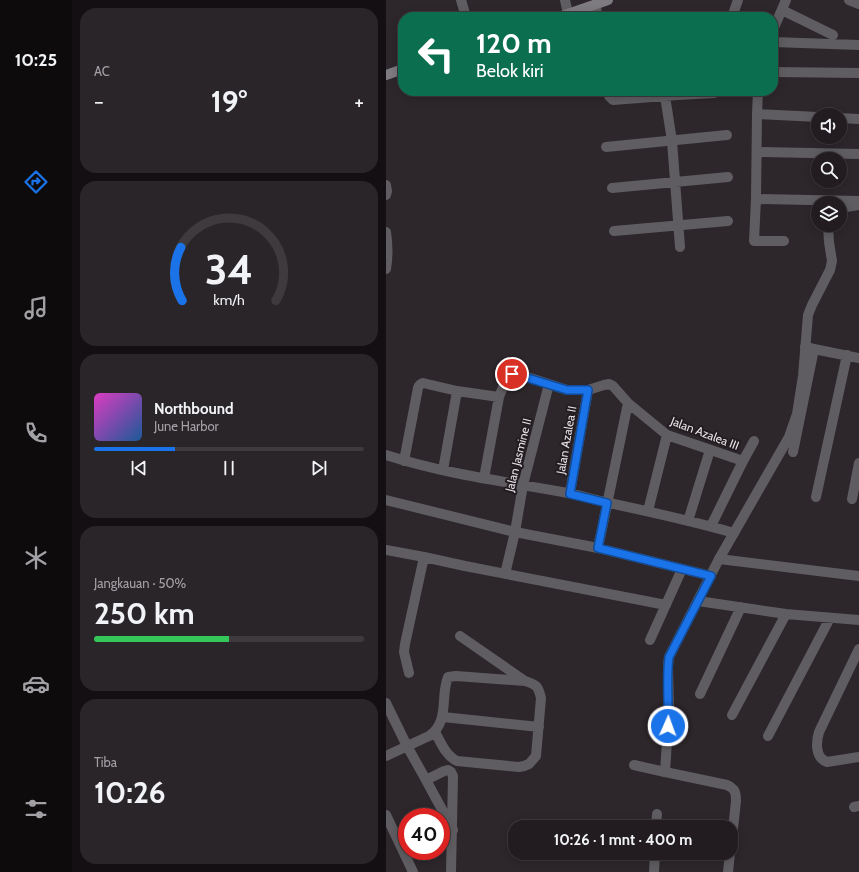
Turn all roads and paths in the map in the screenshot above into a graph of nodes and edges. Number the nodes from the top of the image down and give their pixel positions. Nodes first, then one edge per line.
1 (461, 0) edge
2 (565, 0) edge
3 (608, 0) edge
4 (738, 0) edge
5 (786, 0) edge
6 (849, 0) edge
7 (859, 4) edge
8 (596, 5) junction
9 (782, 10) junction
10 (465, 12) edge
11 (564, 12) edge
12 (575, 12) edge
13 (597, 12) edge
14 (734, 12) edge
15 (778, 19) edge
16 (833, 35) dead end
17 (778, 42) edge
18 (859, 45) edge
19 (398, 71) edge
20 (778, 72) edge
21 (859, 73) edge
22 (386, 75) edge
23 (609, 96) edge
24 (666, 96) joint
25 (758, 96) edge
26 (756, 114) junction
27 (811, 117) edge
28 (847, 118) edge
29 (859, 119) edge
30 (727, 135) dead end
31 (672, 141) junction
32 (606, 147) dead end
33 (757, 152) junction
34 (859, 154) edge
35 (728, 177) dead end
36 (675, 182) junction
37 (386, 185) edge
38 (612, 188) dead end
39 (386, 195) edge
40 (756, 199) junction
41 (859, 201) edge
42 (859, 205) edge
43 (847, 207) edge
44 (728, 221) dead end
45 (679, 225) junction
46 (614, 231) dead end
47 (386, 232) edge
48 (828, 232) edge
49 (784, 241) dead end
50 (680, 247) dead end
51 (386, 269) edge
52 (810, 348) junction
53 (847, 355) junction
54 (859, 358) edge
55 (549, 384) junction
56 (588, 390) junction
57 (457, 391) junction
58 (499, 397) junction
59 (628, 403) junction
60 (667, 435) junction
61 (754, 441) dead end
62 (710, 450) junction
63 (793, 452) dead end
64 (386, 455) edge
65 (743, 460) junction
66 (404, 461) junction
67 (859, 463) edge
68 (443, 470) junction
69 (484, 478) junction
70 (523, 485) junction
71 (570, 494) junction
72 (816, 497) dead end
73 (852, 499) dead end
74 (386, 500) edge
75 (607, 503) junction
76 (648, 511) junction
77 (688, 521) junction
78 (711, 526) junction
79 (515, 532) junction
80 (734, 533) junction
81 (598, 548) junction
82 (386, 550) edge
83 (424, 557) junction
84 (719, 559) junction
85 (682, 569) junction
86 (505, 574) junction
87 (711, 576) junction
88 (859, 576) edge
89 (698, 601) junction
90 (666, 605) junction
91 (741, 607) junction
92 (786, 614) junction
93 (830, 618) junction
94 (859, 620) edge
95 (460, 636) dead end
96 (650, 640) dead end
97 (859, 649) edge
98 (409, 673) dead end
99 (525, 682) junction
100 (700, 694) dead end
101 (386, 703) edge
102 (732, 715) dead end
103 (442, 717) junction
104 (539, 727) junction
105 (435, 732) junction
106 (768, 736) dead end
107 (407, 746) junction
108 (386, 756) edge
109 (859, 757) edge
110 (634, 766) dead end
111 (665, 772) junction
112 (426, 780) junction
113 (657, 814) dead end
114 (386, 815) edge
115 (657, 820) edge
116 (734, 820) edge
117 (453, 830) junction
118 (655, 860) edge
119 (729, 860) edge
120 (413, 872) edge
121 (451, 872) edge
122 (654, 872) edge
123 (728, 872) edge

1 - 10 street
2 - 11 street
3 - 8 main road
4 - 14 street
5 - 9 street
6 - 7 street
8 - 12 main road
8 - 13 street
9 - 15 street
9 - 16 street
17 - 18 street
19 - 22 main road
20 - 21 street
23 - 24 street
24 - 31 street
25 - 26 street
26 - 27 street
26 - 33 street
28 - 29 street
30 - 31 street
31 - 32 street
31 - 36 street
33 - 34 street
33 - 40 street
35 - 36 street
36 - 38 street
36 - 45 street
37 - 39 street
40 - 41 street
40 - 49 street
42 - 43 street
44 - 45 street
45 - 46 street
45 - 50 street
47 - 51 street
48 - 52 street
52 - 53 street
52 - 63 street
52 - 80 street
53 - 54 street
53 - 72 street
55 - 56 street, Jalan Azalea III
55 - 58 street, Jalan Azalea III
55 - 70 street, Jalan Jasmine II
56 - 59 street, Jalan Azalea III
56 - 71 street, Jalan Azalea II
57 - 58 street
57 - 66 street
57 - 68 street
58 - 69 street
59 - 60 street, Jalan Azalea III
59 - 75 street
60 - 62 street, Jalan Azalea III
60 - 76 street
61 - 65 street
62 - 65 street, Jalan Azalea III
62 - 77 street
64 - 66 street
65 - 78 street
66 - 68 street
67 - 73 street
68 - 69 street
69 - 70 street
70 - 71 street
70 - 79 street, Jalan Jasmine II
71 - 75 street
74 - 79 street
75 - 76 street
75 - 81 street
76 - 77 street
77 - 78 street
78 - 80 street
79 - 81 street
79 - 86 street, Jalan Jasmine II
80 - 84 street
81 - 85 street
82 - 83 street
83 - 86 street
83 - 98 street
84 - 87 street
84 - 88 street
85 - 87 street
85 - 90 street
86 - 90 street
87 - 89 street
89 - 91 street
89 - 111 street
90 - 96 street
91 - 92 street
91 - 100 street
92 - 93 street
92 - 102 street
93 - 94 street
93 - 106 street
95 - 99 street
97 - 109 street
99 - 103 street
99 - 104 street
101 - 107 street
103 - 104 street
103 - 105 street
104 - 105 street
105 - 107 street
107 - 108 street
107 - 112 street
110 - 111 street
111 - 116 street
112 - 117 street
112 - 117 street
113 - 115 street
114 - 120 street
117 - 121 street
118 - 122 street
119 - 123 street

